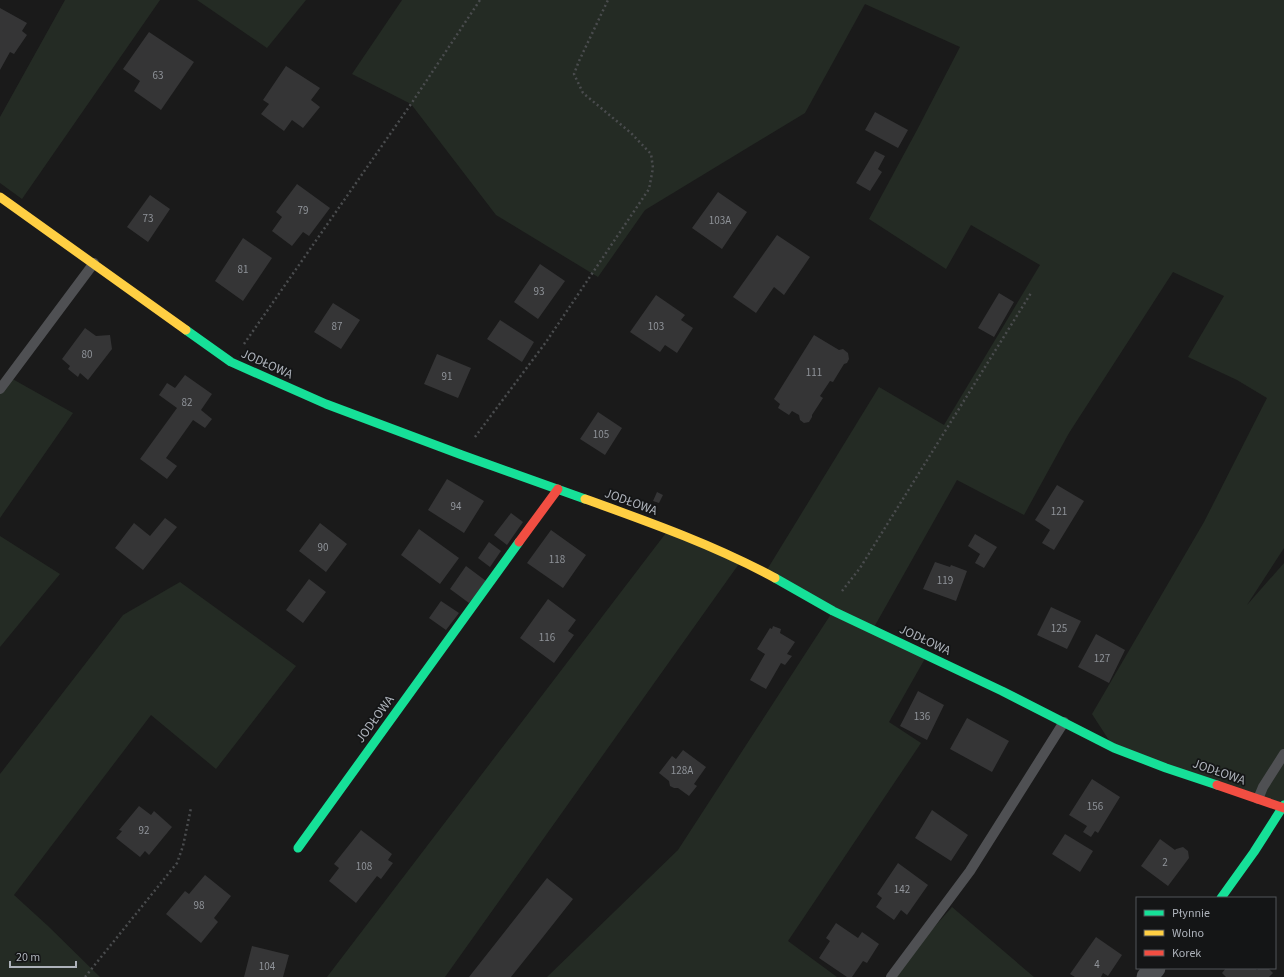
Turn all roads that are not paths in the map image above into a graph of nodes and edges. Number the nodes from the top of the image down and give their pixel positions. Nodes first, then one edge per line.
1 (1, 200) edge
2 (94, 263) junction
3 (0, 389) edge
4 (558, 489) junction
5 (1064, 722) junction
6 (1284, 754) edge
7 (1258, 799) junction
8 (1283, 807) edge
9 (298, 848) dead end
10 (1222, 897) edge
11 (1154, 969) edge
12 (891, 977) edge
13 (1147, 977) edge

1 - 2 street, JODŁOWA
2 - 3 lane
2 - 4 street, JODŁOWA
4 - 5 street, JODŁOWA
4 - 9 street, JODŁOWA
5 - 7 street, JODŁOWA
5 - 12 lane
6 - 7 lane
7 - 8 street, JODŁOWA
8 - 10 street
11 - 13 street

